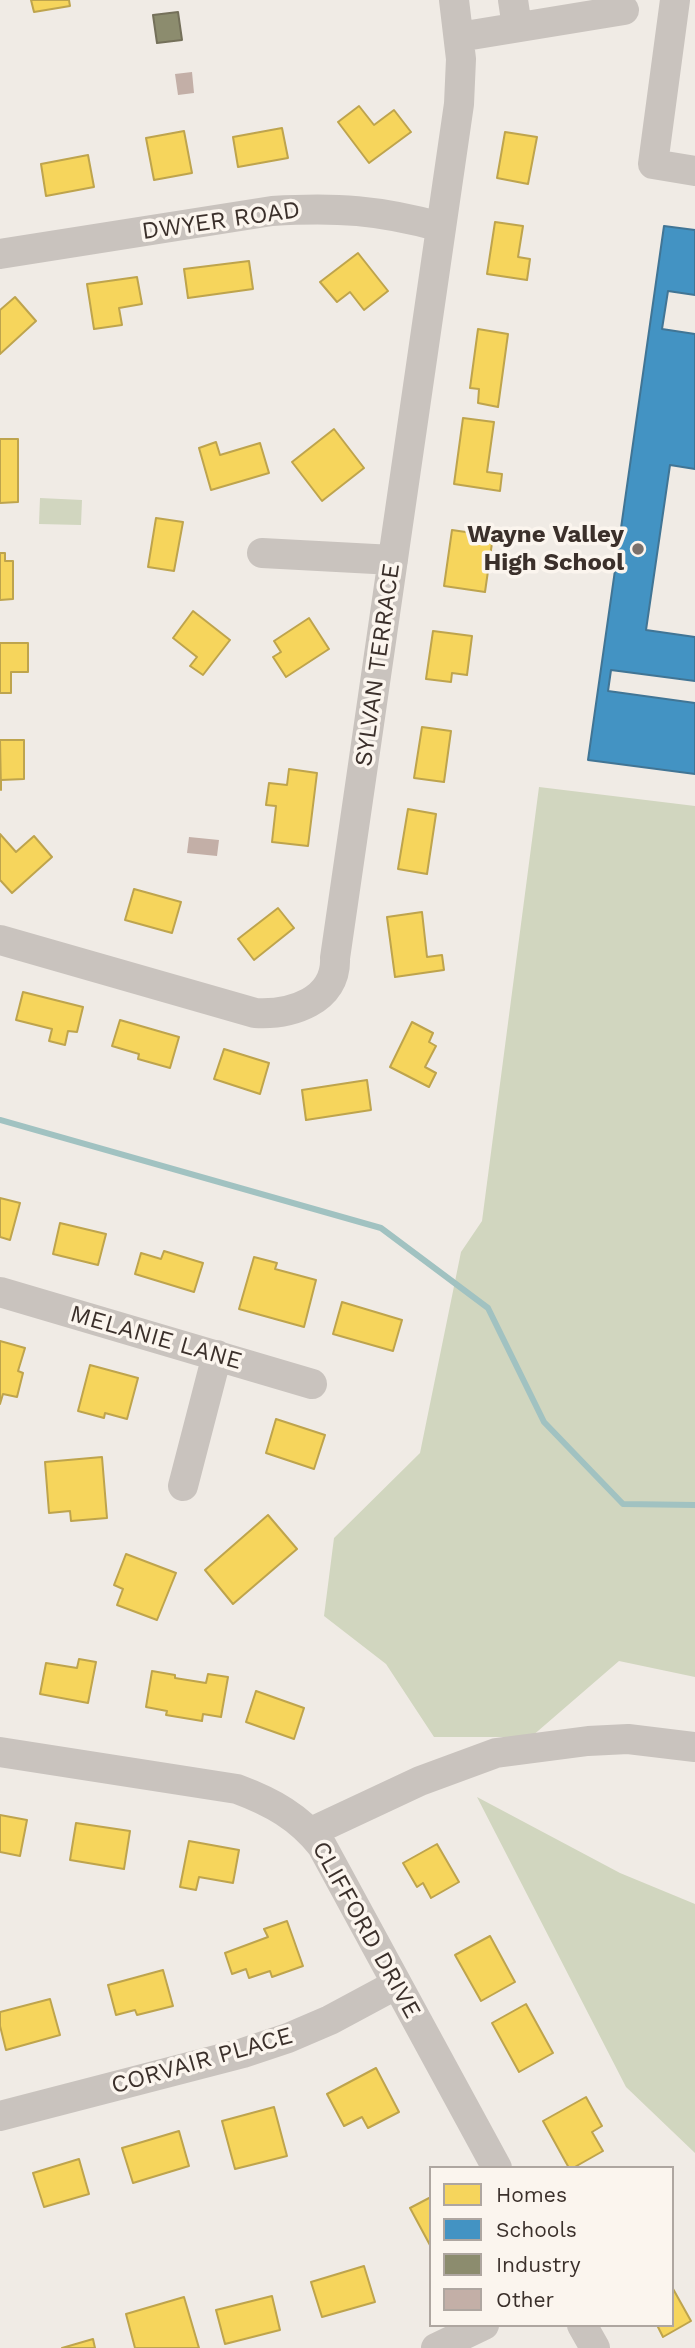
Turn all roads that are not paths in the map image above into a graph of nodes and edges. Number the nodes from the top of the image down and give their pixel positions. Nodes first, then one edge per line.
1 (454, 0) edge
2 (675, 0) edge
3 (624, 10) dead end
4 (515, 14) edge
5 (459, 37) junction
6 (695, 171) edge
7 (442, 227) junction
8 (0, 254) edge
9 (262, 553) dead end
10 (393, 560) junction
11 (0, 940) edge
12 (0, 1292) edge
13 (217, 1355) junction
14 (312, 1384) dead end
15 (183, 1486) dead end
16 (695, 1747) edge
17 (0, 1752) edge
18 (312, 1832) junction
19 (397, 1984) junction
20 (0, 2116) edge
21 (496, 2166) edge
22 (480, 2327) edge
23 (583, 2327) edge
24 (436, 2348) edge
25 (595, 2348) edge

1 - 5 street, SYLVAN TERRACE
2 - 6 street
3 - 4 street
4 - 5 street
5 - 7 street, SYLVAN TERRACE
7 - 8 street, DWYER ROAD
7 - 10 street, SYLVAN TERRACE
9 - 10 street
10 - 11 street, SYLVAN TERRACE
12 - 13 street, MELANIE LANE
13 - 14 street, MELANIE LANE
13 - 15 street
16 - 18 street
17 - 18 street, CLIFFORD DRIVE
18 - 19 street, CLIFFORD DRIVE
19 - 20 street, CORVAIR PLACE
19 - 21 street, CLIFFORD DRIVE
22 - 24 street
23 - 25 street

